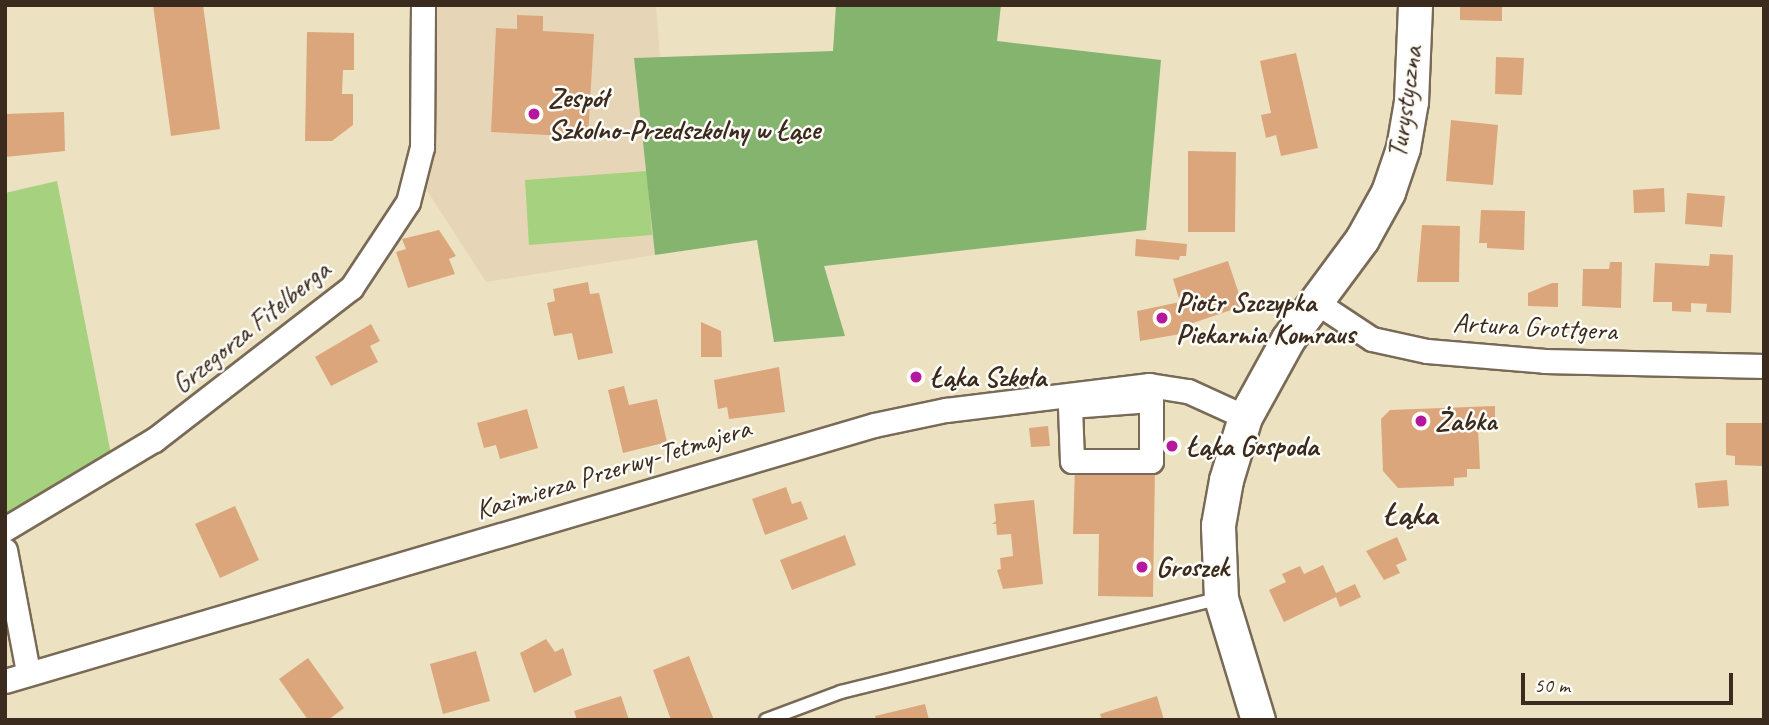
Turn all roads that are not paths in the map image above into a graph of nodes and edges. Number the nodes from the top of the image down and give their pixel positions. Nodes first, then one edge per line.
1 (423, 5) edge
2 (1415, 5) edge
3 (1316, 302) junction
4 (1764, 366) edge
5 (1245, 417) junction
6 (5, 529) edge
7 (5, 550) edge
8 (1221, 598) junction
9 (28, 672) junction
10 (5, 681) edge
11 (766, 720) edge
12 (1258, 720) edge

1 - 6 street, Grzegorza Fitelberga
2 - 3 main road, Turystyczna
3 - 4 street, Artura Grottgera
3 - 5 main road, Turystyczna
5 - 8 main road
5 - 9 street, Kazimierza Przerwy-Tetmajera
7 - 9 street
8 - 11 lane
8 - 12 main road
9 - 10 street, Kazimierza Przerwy-Tetmajera

